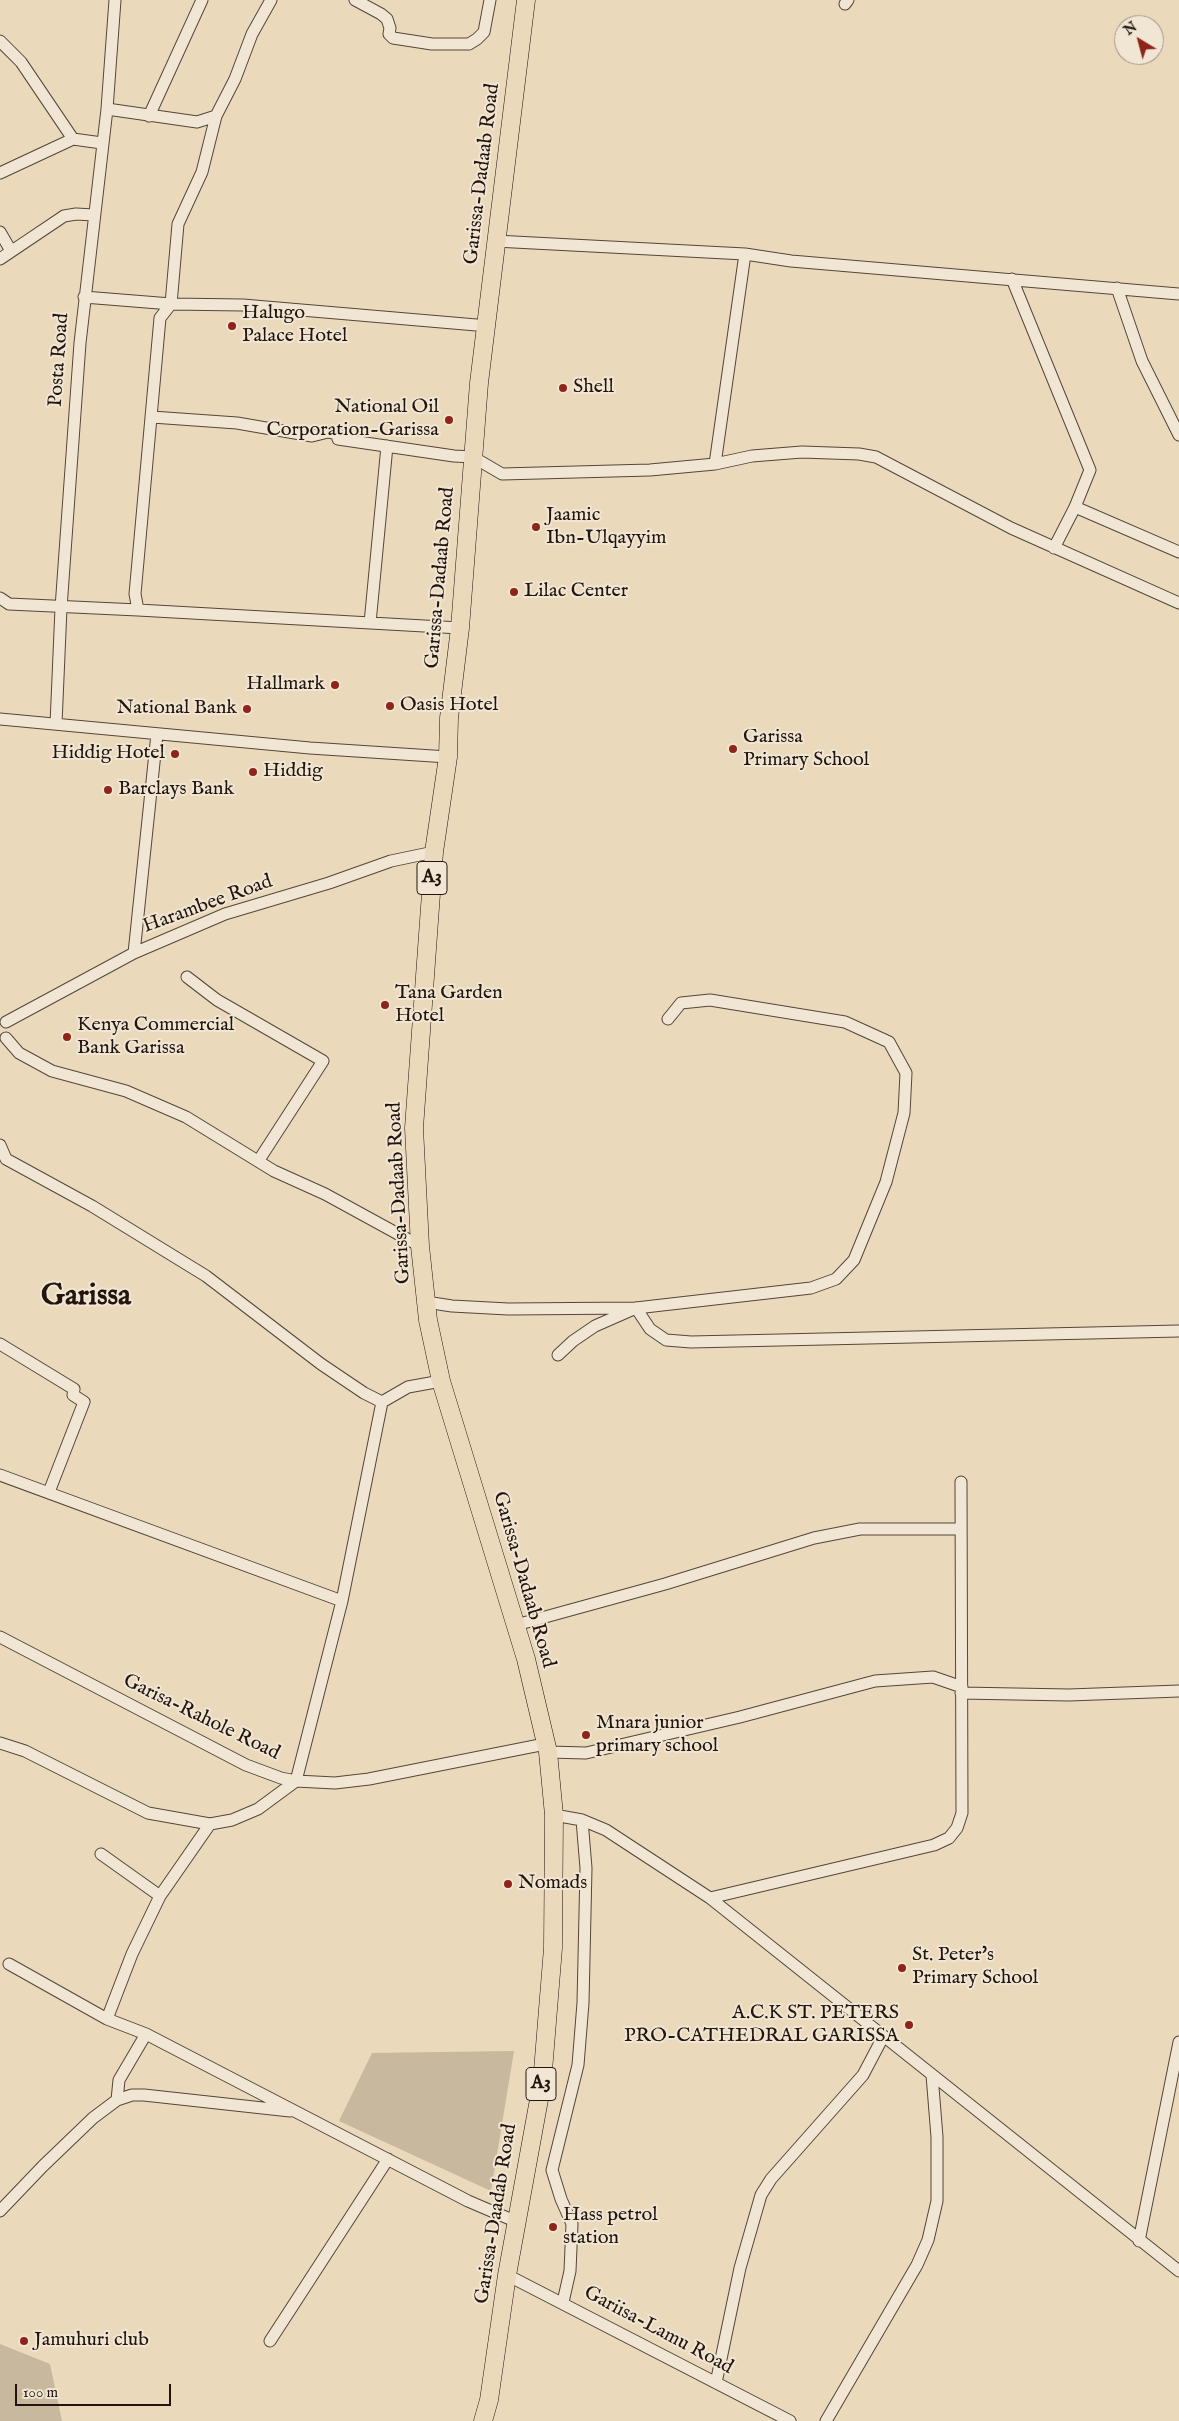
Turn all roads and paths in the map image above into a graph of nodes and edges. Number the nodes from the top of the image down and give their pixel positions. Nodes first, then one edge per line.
1 (115, 0) edge
2 (202, 0) edge
3 (271, 0) edge
4 (355, 0) edge
5 (490, 0) edge
6 (526, 0) edge
7 (0, 40) edge
8 (107, 109) junction
9 (149, 116) junction
10 (216, 116) junction
11 (73, 139) junction
12 (102, 143) junction
13 (0, 173) edge
14 (94, 215) junction
15 (0, 232) edge
16 (495, 242) junction
17 (10, 251) junction
18 (745, 254) junction
19 (0, 259) edge
20 (1012, 279) junction
21 (1117, 288) junction
22 (1179, 294) edge
23 (84, 296) junction
24 (171, 304) junction
25 (488, 326) junction
26 (152, 417) junction
27 (1177, 428) edge
28 (387, 446) junction
29 (473, 457) junction
30 (715, 464) junction
31 (1075, 507) junction
32 (1054, 548) junction
33 (1179, 552) edge
34 (0, 598) edge
35 (1179, 604) edge
36 (61, 608) junction
37 (138, 610) junction
38 (370, 623) junction
39 (460, 628) junction
40 (0, 719) edge
41 (56, 724) junction
42 (156, 734) junction
43 (448, 757) junction
44 (434, 852) junction
45 (134, 953) junction
46 (188, 977) dead end
47 (668, 1019) dead end
48 (3, 1020) edge
49 (3, 1040) edge
50 (0, 1145) edge
51 (259, 1160) junction
52 (3, 1164) edge
53 (420, 1246) junction
54 (426, 1302) junction
55 (636, 1308) junction
56 (1179, 1332) edge
57 (0, 1344) edge
58 (558, 1355) dead end
59 (441, 1381) junction
60 (382, 1402) junction
61 (0, 1475) edge
62 (962, 1482) dead end
63 (49, 1492) junction
64 (960, 1529) junction
65 (342, 1601) junction
66 (516, 1625) junction
67 (0, 1637) edge
68 (962, 1690) junction
69 (1179, 1691) edge
70 (0, 1743) edge
71 (546, 1748) junction
72 (296, 1781) junction
73 (554, 1815) junction
74 (582, 1820) junction
75 (210, 1824) junction
76 (100, 1854) dead end
77 (160, 1896) junction
78 (710, 1898) junction
79 (9, 1964) dead end
80 (107, 2019) junction
81 (146, 2034) junction
82 (883, 2037) junction
83 (1179, 2042) edge
84 (932, 2075) junction
85 (117, 2100) junction
86 (299, 2112) junction
87 (388, 2159) junction
88 (0, 2211) edge
89 (516, 2222) junction
90 (1139, 2241) junction
91 (1179, 2271) edge
92 (507, 2275) junction
93 (564, 2302) junction
94 (270, 2341) dead end
95 (716, 2383) junction
96 (483, 2421) edge
97 (790, 2421) edge
98 (826, 2421) edge

1 - 8 street, Posta Road
2 - 9 street
3 - 10 street
4 - 5 street
6 - 16 highway, Garissa-Dadaab Road / A3
7 - 11 street
8 - 9 street
8 - 12 street, Posta Road
9 - 10 street
10 - 24 street
11 - 12 street
11 - 13 street
12 - 14 street, Posta Road
14 - 17 street
14 - 23 street, Posta Road
15 - 17 street
16 - 18 street
16 - 25 highway, Garissa-Dadaab Road / A3
17 - 19 street
18 - 20 street
18 - 30 street
20 - 21 street
20 - 31 street
21 - 22 street
21 - 27 street
23 - 24 street
23 - 36 street, Posta Road
24 - 25 street
24 - 26 street
25 - 29 highway, Garissa-Dadaab Road / A3
26 - 28 street
26 - 37 street
28 - 29 street
28 - 38 street
29 - 30 street
29 - 39 highway, Garissa-Dadaab Road / A3
30 - 32 street
31 - 32 street
31 - 33 street
32 - 35 street
34 - 36 street
36 - 37 street
36 - 41 street, Posta Road
37 - 38 street
38 - 39 street
39 - 43 highway, Garissa-Dadaab Road / A3
40 - 41 street
41 - 42 street
42 - 43 street
42 - 45 street
43 - 44 highway, Garissa-Dadaab Road / A3
44 - 45 street, Harambee Road
44 - 53 highway, Garissa-Dadaab Road / A3
45 - 48 street, Harambee Road
46 - 51 street
47 - 55 street
48 - 49 street
49 - 51 street
50 - 52 street
51 - 53 street
52 - 60 street
53 - 54 highway, Garissa-Dadaab Road / A3
54 - 55 street
54 - 59 highway, Garissa-Dadaab Road / A3
55 - 56 street
55 - 58 street
57 - 63 street
59 - 60 street
59 - 66 highway, Garissa-Dadaab Road / A3
60 - 65 street
61 - 63 street
62 - 64 street
63 - 65 street
64 - 66 street
64 - 68 street
65 - 72 street
66 - 71 highway, Garissa-Dadaab Road / A3
67 - 72 street, Garisa-Rahole Road
68 - 69 street, Garisa-Rahole Road
68 - 71 street, Garisa-Rahole Road
68 - 78 street
70 - 75 street
71 - 72 street, Garisa-Rahole Road
71 - 73 highway, Garissa-Daadab Road / A3
72 - 75 street
73 - 74 street
73 - 89 highway, Garissa-Daadab Road / A3
74 - 78 street
74 - 93 street
75 - 77 street
76 - 77 street
77 - 80 street
78 - 82 street
79 - 80 street
80 - 81 street
81 - 85 street
81 - 86 street
82 - 84 street
82 - 95 street
83 - 90 street
84 - 90 street
84 - 98 street
85 - 86 street
85 - 88 street
86 - 87 street
87 - 89 street
87 - 94 street
89 - 92 highway, Garissa-Daadab Road / A3
90 - 91 street
92 - 93 street, Gariisa-Lamu Road
92 - 96 highway, Garissa-Daadab Road / A3
93 - 95 street, Gariisa-Lamu Road
95 - 97 street, Gariisa-Lamu Road

